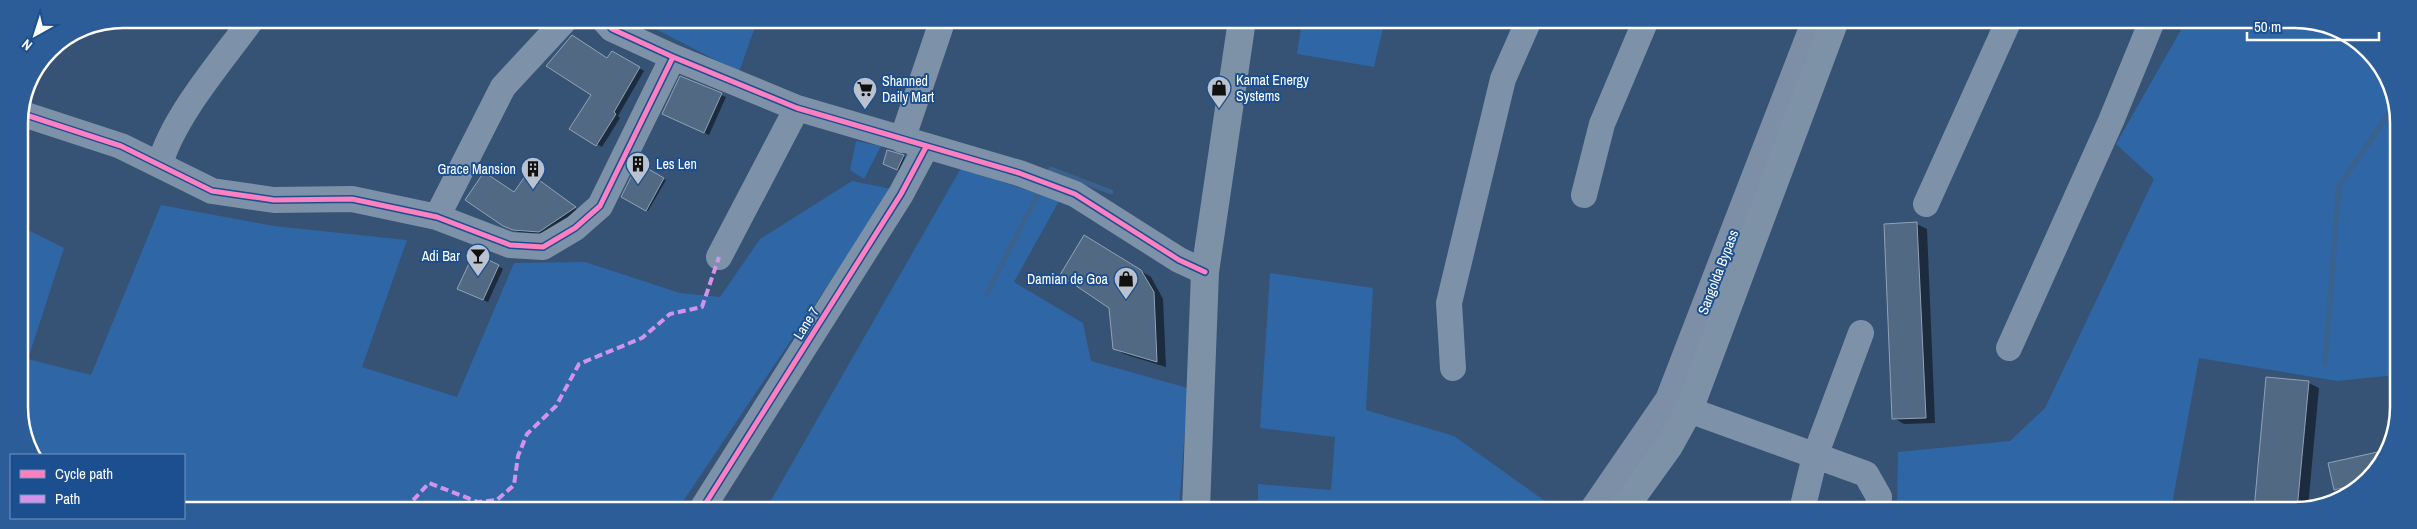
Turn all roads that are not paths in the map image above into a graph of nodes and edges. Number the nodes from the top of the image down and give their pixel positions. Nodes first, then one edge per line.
1 (246, 28) edge
2 (558, 28) edge
3 (611, 28) edge
4 (941, 28) edge
5 (1241, 28) edge
6 (1525, 28) edge
7 (1643, 28) edge
8 (1813, 28) edge
9 (1832, 28) edge
10 (2005, 28) edge
11 (2149, 28) edge
12 (673, 58) junction
13 (797, 108) junction
14 (28, 116) edge
15 (914, 143) junction
16 (160, 164) junction
17 (1584, 195) dead end
18 (1926, 204) dead end
19 (437, 218) junction
20 (719, 257) dead end
21 (1205, 272) junction
22 (1860, 333) dead end
23 (2009, 348) dead end
24 (1453, 368) dead end
25 (1689, 410) junction
26 (1815, 456) junction
27 (706, 502) edge
28 (1196, 502) edge
29 (1599, 502) edge
30 (1629, 502) edge
31 (1804, 502) edge
32 (1878, 502) edge

1 - 16 street
2 - 19 street
3 - 12 street
4 - 15 street, Lane 7
5 - 21 highway
6 - 24 street
7 - 17 street
8 - 29 main road, Sangolda Bypass
9 - 25 highway, Sangolda Bypass
10 - 18 street
11 - 23 street
12 - 13 street
12 - 19 street
13 - 15 street
13 - 20 street
14 - 16 street
15 - 21 street
15 - 27 street, Lane 7
16 - 19 street
21 - 28 highway
22 - 26 street
25 - 26 street
25 - 30 highway, Sangolda Bypass
26 - 31 street
26 - 32 street

